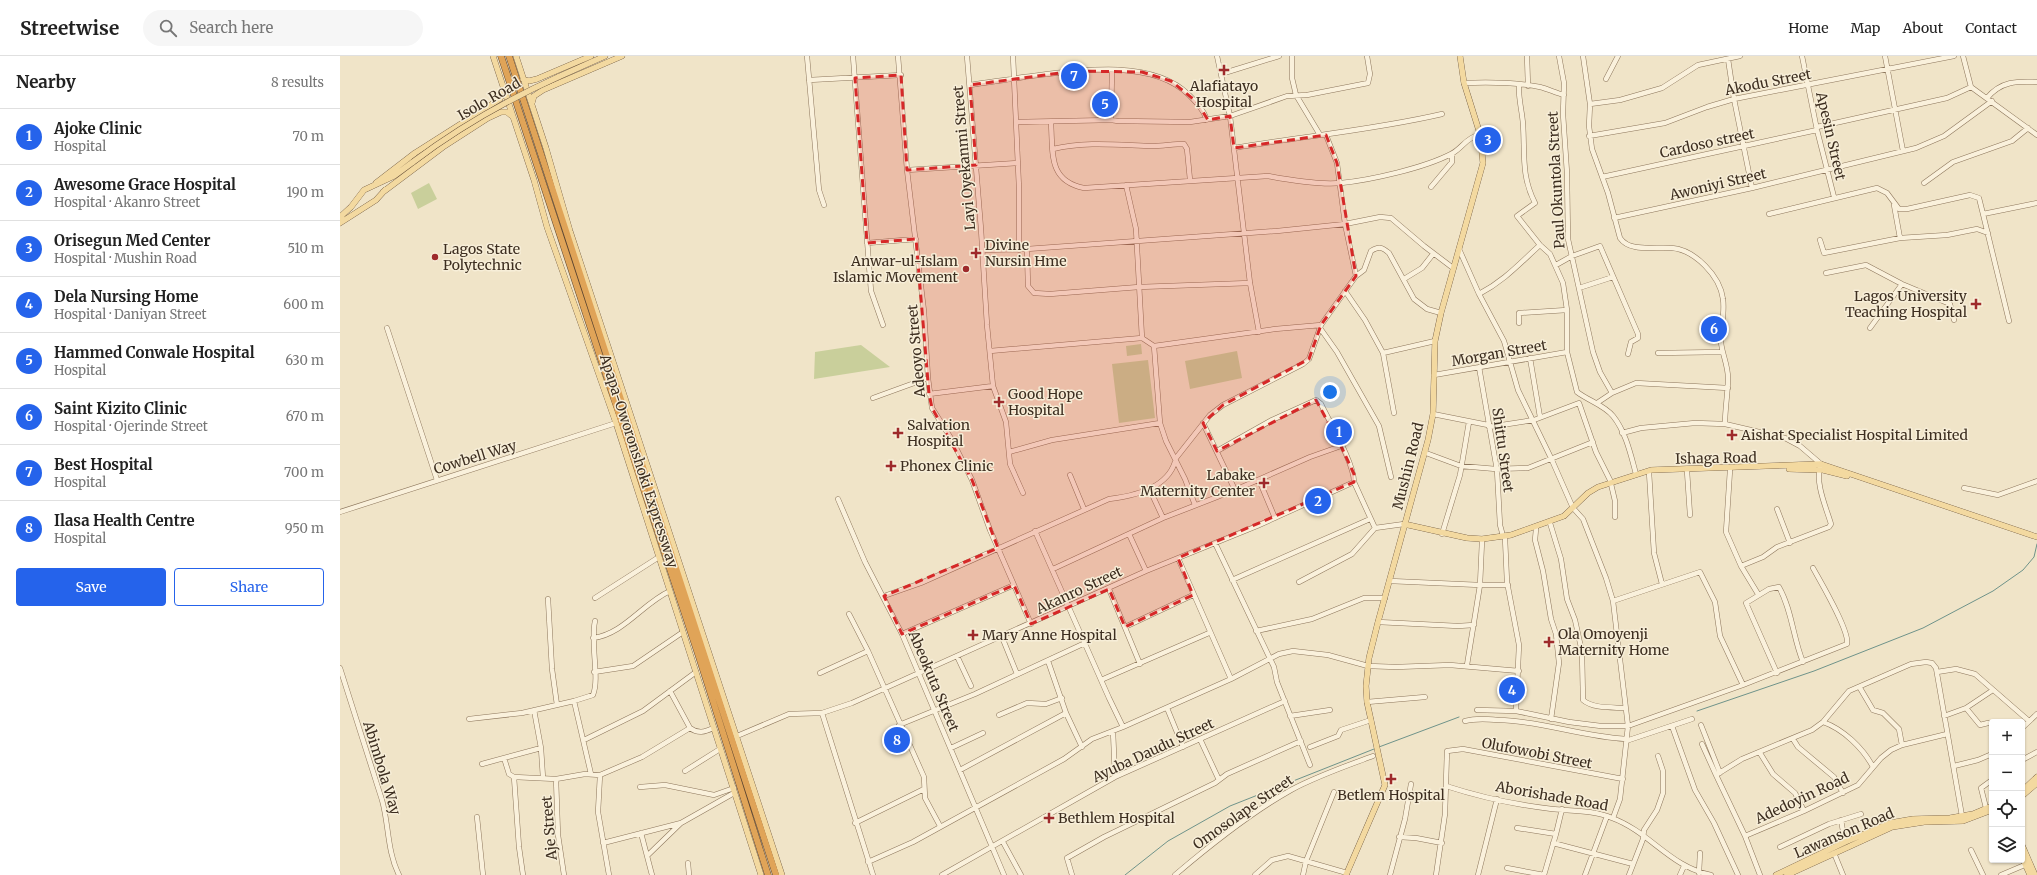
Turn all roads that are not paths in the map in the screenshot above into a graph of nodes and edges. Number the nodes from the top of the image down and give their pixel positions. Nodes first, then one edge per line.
1 (492, 56) edge
2 (501, 56) edge
3 (509, 56) edge
4 (516, 56) edge
5 (590, 56) edge
6 (605, 56) edge
7 (622, 56) edge
8 (807, 56) edge
9 (853, 56) edge
10 (898, 56) edge
11 (967, 56) edge
12 (1013, 56) edge
13 (1217, 56) edge
14 (1279, 56) edge
15 (1292, 56) edge
16 (1367, 56) edge
17 (1460, 56) edge
18 (1528, 56) edge
19 (1558, 56) edge
20 (1583, 56) edge
21 (1618, 56) edge
22 (1740, 56) edge
23 (1802, 56) edge
24 (1885, 56) edge
25 (1954, 56) edge
26 (1963, 56) edge
27 (1728, 59) junction
28 (1888, 70) junction
29 (1112, 71) junction
30 (1221, 74) junction
31 (901, 75) junction
32 (855, 78) junction
33 (523, 79) junction
34 (1014, 79) junction
35 (1606, 79) dead end
36 (809, 80) junction
37 (2037, 82) edge
38 (1464, 83) junction
39 (1519, 84) junction
40 (970, 85) junction
41 (1808, 85) junction
42 (1528, 86) junction
43 (1971, 87) junction
44 (503, 88) junction
45 (1296, 95) junction
46 (1564, 95) junction
47 (1987, 98) junction
48 (1734, 99) junction
49 (1992, 101) junction
50 (532, 104) junction
51 (1590, 104) junction
52 (1896, 110) junction
53 (1442, 114) dead end
54 (1230, 116) junction
55 (513, 118) junction
56 (1111, 120) junction
57 (1207, 120) junction
58 (1016, 122) junction
59 (1051, 123) junction
60 (1817, 128) junction
61 (2028, 128) junction
62 (1495, 133) dead end
63 (1320, 135) junction
64 (1326, 135) junction
65 (1480, 135) junction
66 (2037, 135) edge
67 (1589, 136) junction
68 (1743, 146) junction
69 (1234, 148) junction
70 (1053, 149) junction
71 (1903, 151) junction
72 (1452, 154) junction
73 (1018, 163) junction
74 (976, 165) junction
75 (907, 170) junction
76 (1828, 170) junction
77 (394, 176) junction
78 (1238, 177) junction
79 (1602, 177) junction
80 (1190, 180) junction
81 (1340, 183) junction
82 (1924, 183) dead end
83 (374, 184) junction
84 (1126, 185) junction
85 (1431, 188) dead end
86 (1752, 188) junction
87 (382, 194) junction
88 (1834, 197) junction
89 (357, 199) junction
90 (2037, 203) edge
91 (1894, 204) junction
92 (824, 205) dead end
93 (366, 207) junction
94 (1769, 214) dead end
95 (1983, 214) junction
96 (340, 217) edge
97 (1614, 218) junction
98 (340, 223) edge
99 (1345, 224) junction
100 (1244, 233) junction
101 (1988, 233) junction
102 (1900, 238) junction
103 (916, 239) junction
104 (1136, 240) junction
105 (1820, 240) dead end
106 (867, 243) junction
107 (1540, 245) junction
108 (1027, 249) junction
109 (1459, 249) junction
110 (982, 250) junction
111 (1019, 250) junction
112 (1433, 254) junction
113 (1572, 256) junction
114 (1556, 265) junction
115 (1453, 268) junction
116 (1826, 273) dead end
117 (1356, 276) junction
118 (1613, 277) junction
119 (1404, 279) junction
120 (1250, 283) junction
121 (1902, 284) junction
122 (1139, 287) junction
123 (1579, 288) junction
124 (1345, 291) junction
125 (1479, 294) junction
126 (1567, 310) junction
127 (1440, 312) junction
128 (1954, 320) dead end
129 (2009, 321) dead end
130 (1518, 323) dead end
131 (883, 325) dead end
132 (1321, 327) junction
133 (387, 328) dead end
134 (1870, 328) dead end
135 (1259, 332) junction
136 (1142, 338) junction
137 (1435, 341) junction
138 (1154, 346) junction
139 (990, 351) junction
140 (1567, 352) junction
141 (1722, 352) junction
142 (1383, 353) junction
143 (1658, 353) dead end
144 (1628, 354) dead end
145 (1530, 358) junction
146 (1509, 361) junction
147 (1479, 367) junction
148 (1434, 375) junction
149 (928, 378) junction
150 (993, 386) junction
151 (1728, 388) junction
152 (1577, 392) junction
153 (1612, 393) junction
154 (929, 394) junction
155 (873, 398) dead end
156 (1579, 403) junction
157 (1597, 403) junction
158 (1394, 413) dead end
159 (1433, 414) junction
160 (1540, 417) junction
161 (1534, 420) junction
162 (1469, 422) junction
163 (616, 423) junction
164 (1160, 423) junction
165 (1203, 423) junction
166 (1725, 424) junction
167 (1489, 426) junction
168 (1622, 433) junction
169 (1593, 442) junction
170 (1341, 446) junction
171 (1217, 451) junction
172 (1009, 452) junction
173 (1426, 453) junction
174 (1176, 458) junction
175 (1551, 458) junction
176 (1461, 466) junction
177 (1820, 467) junction
178 (1496, 469) junction
179 (1730, 470) junction
180 (1687, 471) junction
181 (1649, 472) junction
182 (1070, 474) dead end
183 (1636, 474) junction
184 (1391, 477) dead end
185 (437, 480) junction
186 (1259, 480) junction
187 (2037, 481) edge
188 (1354, 482) junction
189 (1611, 483) junction
190 (1964, 488) dead end
191 (1150, 490) junction
192 (1235, 490) junction
193 (1023, 493) dead end
194 (838, 499) dead end
195 (1195, 505) junction
196 (1084, 509) junction
197 (1574, 509) junction
198 (1777, 509) dead end
199 (340, 512) edge
200 (1690, 515) dead end
201 (1616, 517) dead end
202 (1163, 518) junction
203 (1275, 518) junction
204 (1370, 519) junction
205 (1550, 523) junction
206 (1407, 524) junction
207 (1375, 528) junction
208 (1536, 529) junction
209 (1035, 531) junction
210 (1129, 534) junction
211 (1442, 534) junction
212 (1504, 537) junction
213 (2033, 537) edge
214 (1482, 540) junction
215 (2037, 541) edge
216 (1214, 543) junction
217 (1790, 543) junction
218 (998, 548) junction
219 (659, 557) junction
220 (1178, 558) junction
221 (1741, 566) junction
222 (1813, 568) dead end
223 (1053, 569) junction
224 (1146, 571) junction
225 (1232, 580) junction
226 (1390, 581) junction
227 (1299, 582) dead end
228 (1662, 584) junction
229 (1014, 585) junction
230 (1480, 585) junction
231 (1508, 585) junction
232 (1109, 589) junction
233 (670, 591) junction
234 (1758, 594) junction
235 (1193, 595) junction
236 (884, 596) junction
237 (595, 598) dead end
238 (1385, 598) junction
239 (548, 599) dead end
240 (1613, 601) junction
241 (1070, 606) junction
242 (848, 614) dead end
243 (596, 621) dead end
244 (1378, 622) junction
245 (1031, 624) junction
246 (1474, 625) junction
247 (1125, 627) junction
248 (1256, 631) junction
249 (683, 632) junction
250 (1209, 633) junction
251 (902, 634) junction
252 (1002, 637) junction
253 (593, 638) junction
254 (1085, 643) junction
255 (868, 651) junction
256 (957, 656) junction
257 (1269, 659) junction
258 (1048, 661) junction
259 (1803, 662) junction
260 (1140, 664) junction
261 (1467, 665) junction
262 (1368, 666) junction
263 (340, 668) edge
264 (1519, 671) junction
265 (594, 672) junction
266 (696, 672) junction
267 (1777, 672) junction
268 (1937, 672) junction
269 (820, 673) dead end
270 (918, 674) junction
271 (1017, 674) junction
272 (1231, 679) junction
273 (1102, 680) junction
274 (1743, 685) junction
275 (970, 686) dead end
276 (885, 688) junction
277 (1860, 688) junction
278 (1993, 690) junction
279 (670, 691) junction
280 (1424, 697) dead end
281 (1062, 698) junction
282 (574, 701) junction
283 (1284, 701) junction
284 (1366, 702) junction
285 (557, 705) junction
286 (1167, 708) junction
287 (1626, 708) junction
288 (1966, 708) junction
289 (534, 710) junction
290 (1330, 710) dead end
291 (1477, 710) dead end
292 (934, 711) junction
293 (1516, 711) junction
294 (822, 713) junction
295 (1066, 713) junction
296 (2037, 714) edge
297 (999, 715) dead end
298 (1290, 716) junction
299 (1944, 716) junction
300 (469, 719) dead end
301 (1551, 719) junction
302 (1692, 719) dead end
303 (1371, 720) junction
304 (1465, 721) dead end
305 (1823, 722) junction
306 (2029, 722) junction
307 (1988, 723) dead end
308 (900, 725) junction
309 (1701, 725) dead end
310 (2025, 725) edge
311 (1628, 726) junction
312 (1672, 726) junction
313 (1124, 727) junction
314 (690, 728) junction
315 (713, 728) junction
316 (1112, 731) junction
317 (983, 733) dead end
318 (1947, 734) junction
319 (737, 736) junction
320 (1793, 739) junction
321 (584, 740) junction
322 (1200, 740) junction
323 (1626, 740) junction
324 (1301, 741) junction
325 (1702, 744) dead end
326 (1902, 745) junction
327 (1082, 747) junction
328 (1183, 747) junction
329 (1310, 747) dead end
330 (541, 748) junction
331 (951, 748) junction
332 (720, 749) junction
333 (2037, 752) edge
334 (1760, 753) junction
335 (1375, 754) junction
336 (1990, 755) edge
337 (1658, 756) dead end
338 (504, 758) junction
339 (2025, 758) edge
340 (482, 764) dead end
341 (1310, 765) dead end
342 (1954, 766) junction
343 (1874, 768) junction
344 (960, 770) junction
345 (685, 772) dead end
346 (1720, 773) junction
347 (591, 774) junction
348 (600, 775) junction
349 (1115, 777) junction
350 (2037, 777) edge
351 (514, 778) junction
352 (543, 778) junction
353 (556, 779) junction
354 (1623, 779) junction
355 (1219, 780) junction
356 (1989, 782) edge
357 (2037, 783) edge
358 (1411, 784) dead end
359 (1446, 786) junction
360 (640, 787) dead end
361 (2025, 788) edge
362 (924, 789) junction
363 (734, 791) junction
364 (1334, 792) dead end
365 (1843, 793) junction
366 (2025, 793) edge
367 (1497, 799) junction
368 (975, 806) junction
369 (1989, 809) edge
370 (1562, 810) junction
371 (1804, 811) junction
372 (1861, 814) dead end
373 (1607, 816) junction
374 (1962, 816) junction
375 (476, 817) dead end
376 (1613, 818) junction
377 (1841, 820) junction
378 (855, 822) junction
379 (682, 823) junction
380 (940, 826) junction
381 (1517, 828) dead end
382 (641, 833) junction
383 (1556, 834) junction
384 (1642, 834) junction
385 (1871, 834) junction
386 (1745, 836) junction
387 (1399, 837) junction
388 (603, 842) junction
389 (1003, 842) junction
390 (1845, 842) junction
391 (1442, 843) junction
392 (1553, 843) junction
393 (992, 847) junction
394 (1780, 847) dead end
395 (1971, 850) dead end
396 (1700, 853) dead end
397 (1834, 853) junction
398 (1592, 854) junction
399 (2025, 854) edge
400 (648, 855) junction
401 (2025, 860) edge
402 (868, 862) junction
403 (1306, 862) junction
404 (688, 863) dead end
405 (1633, 864) junction
406 (2028, 864) junction
407 (1684, 866) junction
408 (1507, 868) dead end
409 (1699, 873) junction
410 (1346, 874) edge
411 (399, 875) edge
412 (483, 875) edge
413 (523, 875) edge
414 (564, 875) edge
415 (609, 875) edge
416 (652, 875) edge
417 (689, 875) edge
418 (761, 875) edge
419 (768, 875) edge
420 (776, 875) edge
421 (782, 875) edge
422 (873, 875) edge
423 (942, 875) edge
424 (1004, 875) edge
425 (1021, 875) edge
426 (1072, 875) edge
427 (1175, 875) edge
428 (1256, 875) edge
429 (1303, 875) edge
430 (1390, 875) edge
431 (1436, 875) edge
432 (1478, 875) edge
433 (1544, 875) edge
434 (1585, 875) edge
435 (1629, 875) edge
436 (1680, 875) edge
437 (1711, 875) edge
438 (1738, 875) edge
439 (1760, 875) edge
440 (1776, 875) edge
441 (1787, 875) edge
442 (1843, 875) edge
443 (1983, 875) edge
444 (2001, 875) edge
445 (2030, 875) edge
446 (2035, 875) edge

1 - 44 main road, Apapa-Oworonshoki Expressway
2 - 419 highway, Apapa-Oworonshoki Expressway
3 - 420 highway, Apapa-Oworonshoki Expressway
4 - 33 main road, Apapa-Oworonshoki Expressway
5 - 33 main road
6 - 77 main road, Isolo Road, bridge
7 - 50 main road
8 - 36 street
9 - 32 street
10 - 31 street, Adeoyo Street
11 - 40 street, Layi Oyekanmi Street
12 - 34 street
13 - 30 street
14 - 30 street
15 - 45 street
16 - 45 street
17 - 38 main road, Mushin Road
18 - 42 street
19 - 46 street, Paul Okuntola Street
20 - 51 street
21 - 35 street
22 - 27 street
23 - 41 street, Apesin Street
24 - 28 street
25 - 28 street, Akodu Street
26 - 43 street
27 - 48 street
27 - 51 street
28 - 41 street, Akodu Street
28 - 52 street
29 - 34 street
29 - 56 street
29 - 57 street
30 - 54 street
31 - 32 street
31 - 75 street, Adeoyo Street
32 - 36 street
32 - 106 street
33 - 50 main road, Apapa-Oworonshoki Expressway
34 - 40 street
34 - 58 street
36 - 92 street
37 - 47 street
38 - 39 street
38 - 65 main road, Mushin Road
39 - 42 street
39 - 107 street
40 - 74 street, Layi Oyekanmi Street
41 - 48 street, Akodu Street
41 - 60 street, Apesin Street
42 - 46 street
43 - 47 street
43 - 52 street, Cardoso street
44 - 55 main road, Apapa-Oworonshoki Expressway
44 - 83 main road
45 - 54 street
45 - 63 street
46 - 113 street, Paul Okuntola Street
47 - 49 street
48 - 67 street, Akodu Street
48 - 68 street
49 - 61 street
49 - 71 street, Awoniyi Street
50 - 319 main road, Apapa-Oworonshoki Expressway
51 - 67 street
52 - 60 street, Cardoso street
52 - 71 street
53 - 64 street
54 - 57 street
54 - 69 street
55 - 87 main road
55 - 163 main road, Apapa-Oworonshoki Expressway
56 - 57 street
56 - 59 street
58 - 59 street
58 - 73 street
59 - 70 street
60 - 68 street, Cardoso street
60 - 76 street, Apesin Street
61 - 66 street
61 - 82 street
62 - 65 street
63 - 64 street
63 - 69 street
64 - 81 street
65 - 72 street
65 - 109 main road, Mushin Road
67 - 79 street
68 - 79 street, Cardoso street
68 - 86 street
69 - 78 street
70 - 80 street
70 - 84 street
71 - 76 street, Awoniyi Street
72 - 81 street
72 - 85 street
73 - 74 street
73 - 111 street
74 - 75 street
74 - 110 street, Layi Oyekanmi Street
75 - 103 street, Adeoyo Street
76 - 86 street, Awoniyi Street
76 - 88 street, Apesin Street
77 - 83 main road
77 - 87 main road
78 - 80 street
78 - 81 street
78 - 100 street
79 - 97 street
80 - 84 street
81 - 99 street
83 - 87 main road
83 - 89 main road
84 - 104 street
86 - 97 street, Awoniyi Street
87 - 93 main road
88 - 91 street
88 - 94 street
89 - 93 main road
89 - 96 main road
90 - 95 street
91 - 95 street
91 - 102 street
93 - 98 main road
95 - 101 street
97 - 141 street
99 - 100 street
99 - 112 street
99 - 117 street
100 - 104 street
100 - 120 street
101 - 102 street
101 - 129 street
102 - 105 street
103 - 106 street
103 - 149 street, Adeoyo Street
104 - 108 street
104 - 122 street
106 - 131 street
107 - 114 street
107 - 125 street
108 - 111 street
108 - 122 street
109 - 115 main road, Mushin Road
109 - 125 street
110 - 111 street
110 - 139 street, Layi Oyekanmi Street
112 - 115 street
112 - 119 street
113 - 114 street
113 - 118 street
113 - 123 street, Paul Okuntola Street
114 - 126 street
115 - 127 main road, Mushin Road
116 - 121 street
117 - 119 street
117 - 124 street
118 - 123 street
118 - 144 street
119 - 127 street
120 - 122 street
120 - 135 street
121 - 128 street
121 - 134 street
122 - 136 street
123 - 153 street, Paul Okuntola Street
124 - 132 street
124 - 142 street
125 - 146 street
126 - 130 street
126 - 140 street
127 - 137 main road, Mushin Road
132 - 135 street
132 - 165 street
132 - 184 street
133 - 185 street
135 - 138 street
136 - 138 street
136 - 139 street
137 - 142 street
137 - 148 main road, Mushin Road
138 - 164 street
139 - 150 street, Layi Oyekanmi Street
140 - 145 street, Morgan Street
140 - 152 street
141 - 143 street
141 - 151 street
142 - 158 street
145 - 146 street, Morgan Street
145 - 160 street
146 - 147 street, Morgan Street
146 - 161 street
147 - 148 street, Morgan Street
147 - 167 street, Shittu Street
148 - 159 main road, Mushin Road
149 - 154 street, Adeoyo Street
149 - 155 street
150 - 154 street
150 - 172 street, Layi Oyekanmi Street
151 - 153 street
151 - 166 street
152 - 156 street
152 - 157 street
153 - 157 street
154 - 218 street, Adeoyo Street
156 - 160 street
156 - 169 street
157 - 168 street
159 - 162 street
159 - 173 main road, Mushin Road
160 - 161 street
161 - 167 street
161 - 175 street
162 - 167 street
162 - 176 street
163 - 185 street, Cowbell Way
163 - 219 main road, Apapa-Oworonshoki Expressway
164 - 172 street
164 - 174 street
165 - 171 street
165 - 174 street
166 - 168 street
166 - 177 street
167 - 178 street, Shittu Street
168 - 183 street
169 - 175 street
169 - 189 street
170 - 171 street
170 - 186 street
170 - 188 street
171 - 192 street
172 - 193 street, Layi Oyekanmi Street
173 - 176 street
173 - 206 main road, Mushin Road
174 - 191 street
174 - 195 street
175 - 178 street
175 - 197 street
176 - 178 street
176 - 211 street
177 - 179 main road, Ishaga Road
177 - 183 main road, Ishaga Road
177 - 213 main road, Ishaga Road
177 - 217 street
178 - 212 street, Shittu Street
179 - 180 main road, Ishaga Road
179 - 221 street
180 - 181 main road, Ishaga Road
180 - 200 street
181 - 189 main road, Ishaga Road
181 - 228 street
182 - 196 street
183 - 189 main road, Ishaga Road
185 - 199 street, Cowbell Way
186 - 192 street
186 - 203 street
187 - 190 street
188 - 203 street, Akanro Street
188 - 204 street
189 - 197 main road, Ishaga Road
189 - 201 street
191 - 196 street
191 - 202 street
192 - 195 street
194 - 236 street, Abeokuta Street
195 - 202 street
196 - 209 street
197 - 205 main road, Ishaga Road
197 - 212 main road, Ishaga Road
197 - 240 street
198 - 217 street
202 - 210 street
203 - 216 street, Akanro Street
204 - 207 street
204 - 225 street
205 - 208 main road, Ishaga Road
205 - 287 street
206 - 207 street
206 - 211 main road, Ishaga Road
206 - 214 main road, Ishaga Road
206 - 226 main road, Mushin Road
207 - 227 street
208 - 212 main road, Ishaga Road
208 - 301 street
209 - 218 street
209 - 223 street
210 - 223 street
210 - 224 street
211 - 212 main road, Ishaga Road
212 - 214 main road, Ishaga Road
212 - 231 street, Shittu Street
213 - 215 main road, Ishaga Road
214 - 230 street
216 - 220 street, Akanro Street
216 - 225 street
217 - 221 street
218 - 229 street, Adeoyo Street
218 - 236 street
219 - 233 main road, Apapa-Oworonshoki Expressway
219 - 237 street
220 - 224 street, Akanro Street
220 - 235 street
221 - 234 street
222 - 259 street
223 - 241 street
224 - 232 street, Akanro Street
225 - 248 street
226 - 230 street
226 - 238 main road, Mushin Road
228 - 240 street
228 - 274 street
229 - 245 street, Adeoyo Street
229 - 251 street
230 - 231 street
230 - 246 street
231 - 264 street, Shittu Street
232 - 241 street, Akanro Street
232 - 247 street
233 - 249 main road, Apapa-Oworonshoki Expressway
233 - 253 street
234 - 259 street
234 - 267 street
235 - 247 street
235 - 250 street
236 - 251 street, Abeokuta Street
238 - 244 main road, Mushin Road
238 - 248 street
239 - 285 street
240 - 287 street
241 - 245 street, Akanro Street
241 - 254 street
242 - 255 street
243 - 253 street
244 - 246 street
244 - 262 main road, Mushin Road
245 - 252 street, Akanro Street
246 - 261 street
247 - 260 street
248 - 257 street
249 - 265 street
249 - 266 main road, Apapa-Oworonshoki Expressway
250 - 260 street
250 - 272 street
251 - 270 street, Abeokuta Street
252 - 256 street, Akanro Street
252 - 271 street
253 - 265 street
254 - 258 street
254 - 273 street
255 - 269 street
255 - 276 street
256 - 270 street, Akanro Street
256 - 275 street
257 - 262 street
257 - 272 street
257 - 283 street
258 - 271 street
258 - 281 street
259 - 267 street
260 - 273 street
261 - 262 street
261 - 264 street
262 - 284 main road, Mushin Road
263 - 411 street, Abimbola Way
264 - 293 street, Shittu Street
265 - 282 street
266 - 279 street
266 - 315 main road, Apapa-Oworonshoki Expressway
267 - 274 street
268 - 277 street
268 - 278 street
268 - 299 street
270 - 276 street, Akanro Street
270 - 292 street, Abeokuta Street
271 - 292 street
272 - 286 street
273 - 313 street
274 - 311 street
276 - 294 street, Akanro Street
276 - 308 street
277 - 305 street
277 - 326 street
278 - 288 street
278 - 306 street
279 - 314 street
279 - 321 street
280 - 284 street
281 - 295 street
281 - 297 street
282 - 285 street
282 - 321 street
283 - 298 street
283 - 322 street, Ayuba Daudu Street
284 - 303 main road, Mushin Road
285 - 289 street
286 - 313 street
286 - 328 street
287 - 311 street
288 - 299 street
288 - 307 street
289 - 300 street
289 - 330 street
290 - 298 street
291 - 293 street
292 - 308 street
292 - 331 street, Abeokuta Street
293 - 301 street
294 - 319 street, Akanro Street
294 - 378 street
295 - 327 street
295 - 344 street
296 - 306 street
298 - 324 street
299 - 318 street
301 - 311 street
302 - 312 street
303 - 329 street
303 - 335 main road, Mushin Road
304 - 323 street
305 - 320 street
305 - 343 street
306 - 310 street
308 - 362 street
309 - 346 street
311 - 323 street
312 - 323 street
312 - 438 street
313 - 316 street
314 - 315 street
314 - 348 street
315 - 332 main road, Apapa-Oworonshoki Expressway
316 - 327 street
316 - 349 street
317 - 331 street
318 - 326 street, Adedoyin Road
318 - 342 street
319 - 421 main road, Apapa-Oworonshoki Expressway
320 - 334 street
320 - 365 street
321 - 347 street
322 - 328 street, Ayuba Daudu Street
322 - 355 street
323 - 354 street
324 - 341 street
324 - 355 street
325 - 346 street
326 - 343 street, Adedoyin Road
327 - 368 street
328 - 349 street, Ayuba Daudu Street
330 - 338 street
330 - 352 street
331 - 344 street, Abeokuta Street
332 - 345 street
332 - 363 main road, Apapa-Oworonshoki Expressway
333 - 339 street
334 - 346 street
334 - 371 street
335 - 410 main road, Mushin Road
335 - 427 street, Omosolape Street
336 - 342 street
337 - 384 street
338 - 340 street
338 - 351 street
342 - 374 street
343 - 365 street, Adedoyin Road
344 - 368 street, Abeokuta Street
346 - 386 street
347 - 348 street
347 - 353 street
348 - 388 street
349 - 389 street, Ayuba Daudu Street
350 - 361 main road
351 - 352 street
351 - 413 street
352 - 353 street
353 - 414 street, Aje Street
354 - 359 street, Olufowobi Street
354 - 376 street
355 - 426 street
356 - 369 street
357 - 366 main road
358 - 387 street
359 - 367 street, Aborishade Road
359 - 391 street
360 - 363 street
362 - 378 street
362 - 380 street
363 - 379 street
363 - 418 main road, Apapa-Oworonshoki Expressway
364 - 403 street
365 - 371 street, Adedoyin Road
367 - 370 street, Aborishade Road
367 - 432 street
368 - 380 street
368 - 393 street, Abeokuta Street
369 - 374 main road, Lawanson Road
369 - 385 main road, Lawanson Road
370 - 373 street, Aborishade Road
370 - 383 street
371 - 386 street, Adedoyin Road
372 - 377 street
373 - 376 street, Aborishade Road
373 - 398 street
374 - 385 main road, Lawanson Road
375 - 412 street
376 - 384 street, Aborishade Road
377 - 390 street
377 - 394 street
378 - 402 street
379 - 382 street
379 - 400 street
380 - 402 street
381 - 383 street
382 - 388 street
382 - 400 street
383 - 392 street
384 - 405 street
384 - 407 street, Aborishade Road
385 - 390 main road, Lawanson Road
385 - 397 main road, Lawanson Road
386 - 439 street
387 - 391 street
387 - 430 street
388 - 415 street
389 - 393 street, Ayuba Daudu Street
389 - 425 street
390 - 440 main road, Lawanson Road
391 - 431 street
392 - 398 street
392 - 433 street
393 - 423 street, Ayuba Daudu Street
393 - 424 street, Abeokuta Street
395 - 443 street
396 - 409 street
397 - 441 main road, Lawanson Road
397 - 442 street
398 - 405 street
398 - 434 street
399 - 406 main road
400 - 416 street
401 - 406 main road
402 - 422 street
403 - 410 street
403 - 428 street
403 - 429 street
404 - 417 street
405 - 435 street
406 - 444 street
406 - 445 main road
406 - 446 main road
407 - 409 street, Aborishade Road
407 - 436 street
408 - 433 street
409 - 437 street, Aborishade Road

